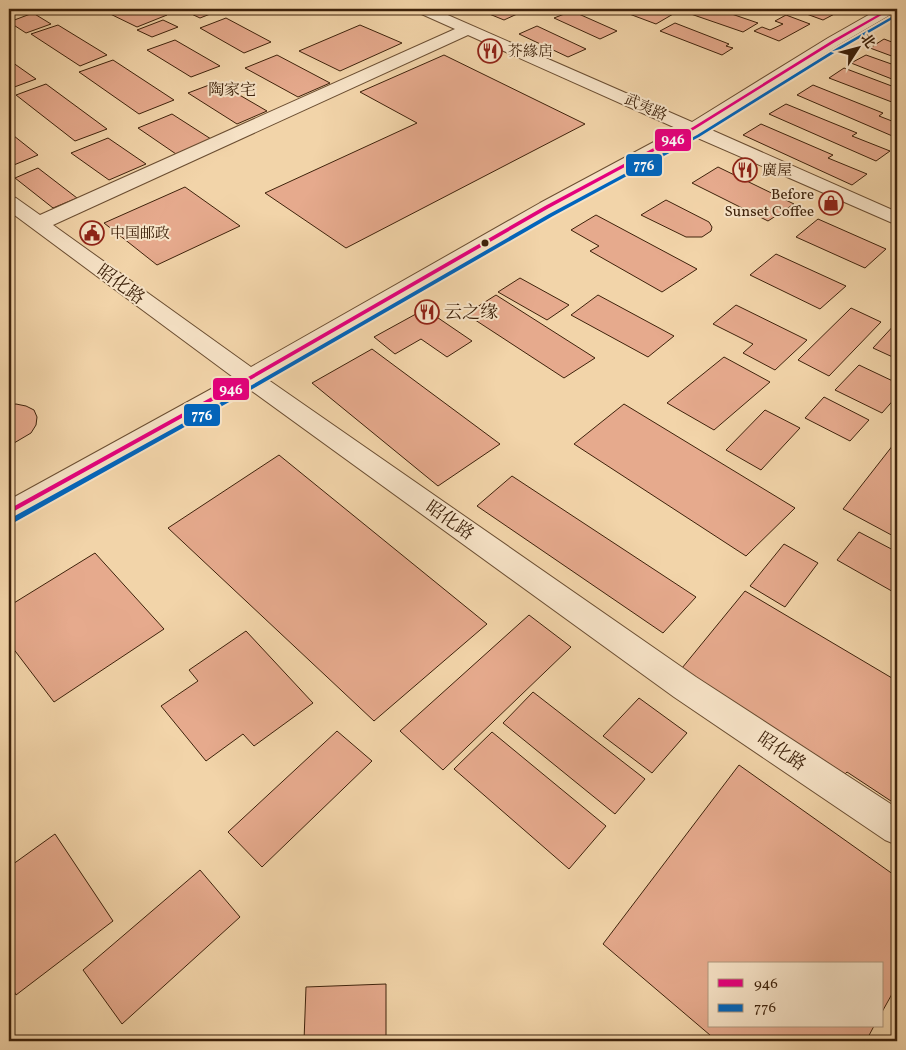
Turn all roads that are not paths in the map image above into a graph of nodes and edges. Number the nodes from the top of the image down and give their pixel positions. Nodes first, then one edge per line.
1 (422, 9) edge
2 (890, 9) edge
3 (468, 29) junction
4 (694, 128) junction
5 (9, 202) edge
6 (897, 219) edge
7 (38, 224) junction
8 (250, 378) junction
9 (9, 512) edge
10 (897, 828) edge

1 - 3 street, 武夷路
2 - 4 street
3 - 4 street, 武夷路
3 - 7 street
4 - 6 street, 武夷路
4 - 8 street
5 - 7 street, 昭化路
7 - 8 street, 昭化路
8 - 9 street
8 - 10 street, 昭化路

